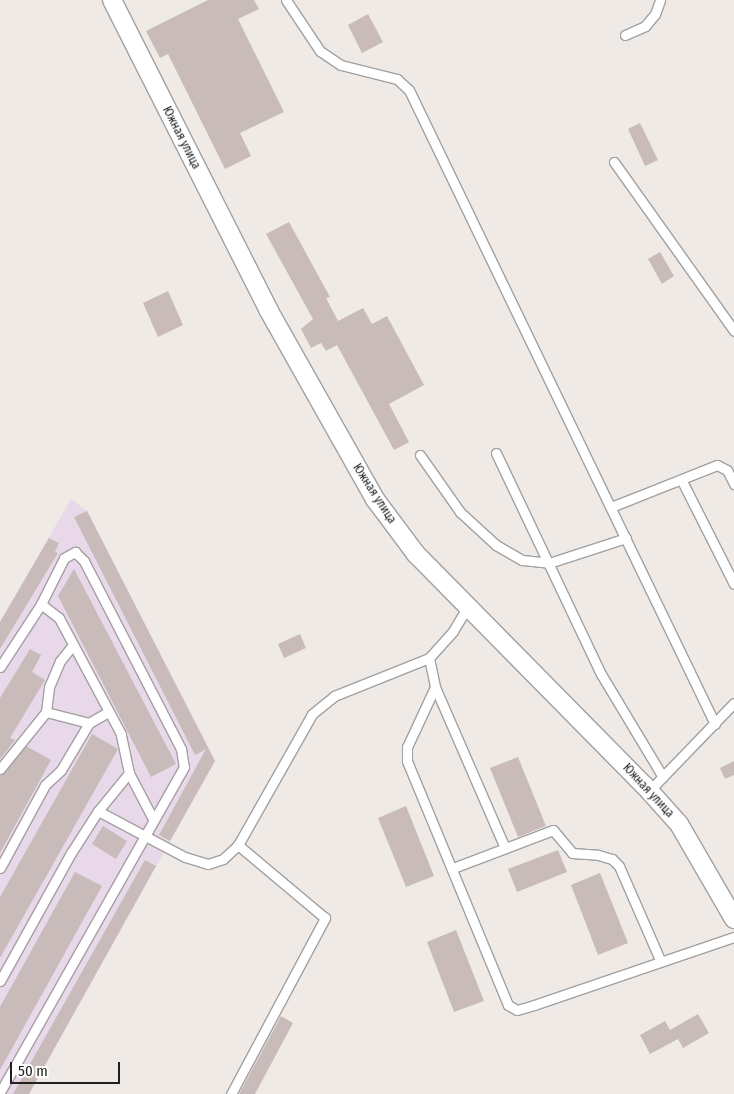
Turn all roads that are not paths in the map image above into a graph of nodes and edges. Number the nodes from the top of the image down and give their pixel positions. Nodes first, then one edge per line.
1 (112, 0) edge
2 (286, 0) edge
3 (660, 0) edge
4 (625, 35) dead end
5 (614, 162) dead end
6 (734, 331) edge
7 (496, 453) dead end
8 (420, 455) dead end
9 (682, 481) junction
10 (734, 484) edge
11 (611, 507) junction
12 (626, 538) junction
13 (549, 563) junction
14 (734, 584) edge
15 (40, 604) junction
16 (467, 608) junction
17 (73, 645) junction
18 (429, 658) junction
19 (0, 667) edge
20 (435, 687) junction
21 (734, 703) edge
22 (46, 712) junction
23 (108, 712) junction
24 (88, 723) junction
25 (715, 724) junction
26 (0, 770) edge
27 (129, 773) junction
28 (663, 777) junction
29 (649, 791) junction
30 (98, 810) junction
31 (153, 819) junction
32 (143, 835) junction
33 (238, 846) junction
34 (505, 848) junction
35 (0, 868) edge
36 (453, 868) junction
37 (734, 919) edge
38 (734, 937) edge
39 (660, 960) junction
40 (0, 981) edge
41 (0, 1092) edge
42 (231, 1094) edge

1 - 16 street, Южная улица
2 - 11 lane
3 - 4 lane
5 - 6 lane
7 - 13 lane
8 - 13 lane
9 - 10 lane
9 - 11 lane
9 - 14 lane
11 - 12 lane
12 - 13 lane
12 - 25 lane
13 - 28 lane
15 - 17 lane
15 - 19 lane
15 - 31 lane
16 - 18 lane
16 - 29 street, Южная улица
17 - 22 lane
17 - 23 lane
18 - 20 lane
18 - 33 lane
20 - 34 lane
20 - 36 lane
21 - 25 lane
22 - 24 lane
22 - 26 lane
23 - 24 lane
23 - 27 lane
24 - 35 lane
25 - 28 lane
27 - 30 lane
27 - 31 lane
28 - 29 lane
29 - 37 street, Южная улица
30 - 32 lane
30 - 40 lane
31 - 32 lane
32 - 33 lane
32 - 41 lane
33 - 42 lane
34 - 36 lane
34 - 39 lane
36 - 39 lane
38 - 39 lane

